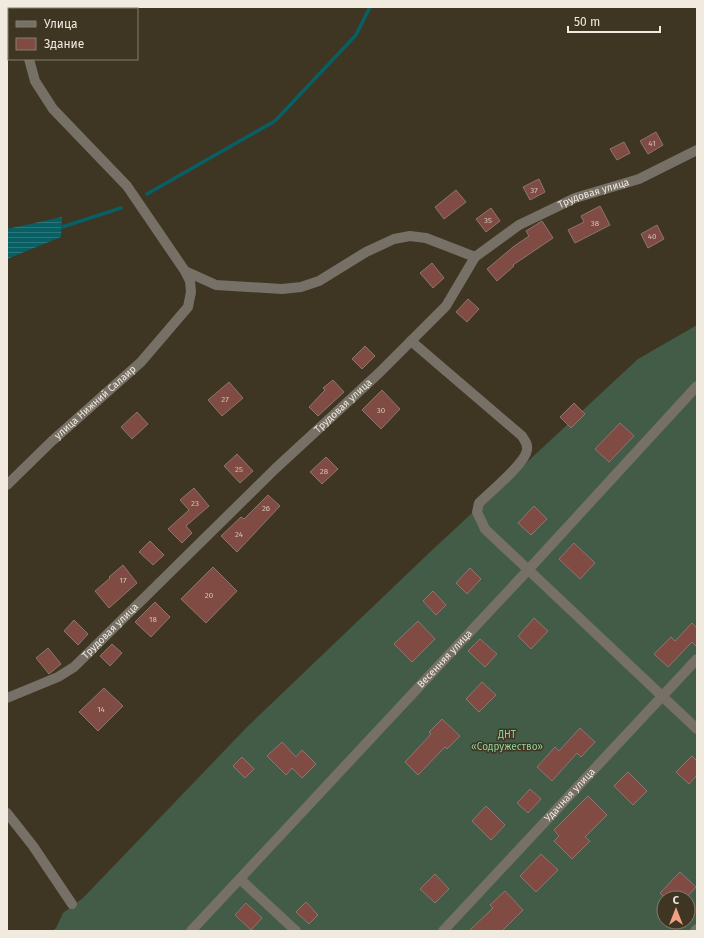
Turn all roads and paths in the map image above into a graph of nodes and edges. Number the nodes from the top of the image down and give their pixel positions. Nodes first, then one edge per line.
1 (29, 60) edge
2 (697, 150) edge
3 (475, 257) junction
4 (185, 271) junction
5 (411, 341) junction
6 (697, 386) edge
7 (7, 485) edge
8 (528, 570) junction
9 (697, 658) edge
10 (662, 696) junction
11 (7, 698) edge
12 (697, 729) edge
13 (7, 813) edge
14 (240, 879) junction
15 (72, 904) dead end
16 (191, 931) edge
17 (296, 931) edge
18 (443, 931) edge

1 - 4 street, улица Нижний Салаир
2 - 3 street, Трудовая улица
3 - 4 street
3 - 5 street, Трудовая улица
4 - 7 street, улица Нижний Салаир
5 - 8 street
5 - 11 street, Трудовая улица
6 - 8 street, Весенняя улица
8 - 10 street
8 - 14 street, Весенняя улица
9 - 10 street, Удачная улица
10 - 12 street
10 - 18 street, Удачная улица
13 - 15 street
14 - 16 street, Весенняя улица
14 - 17 street

